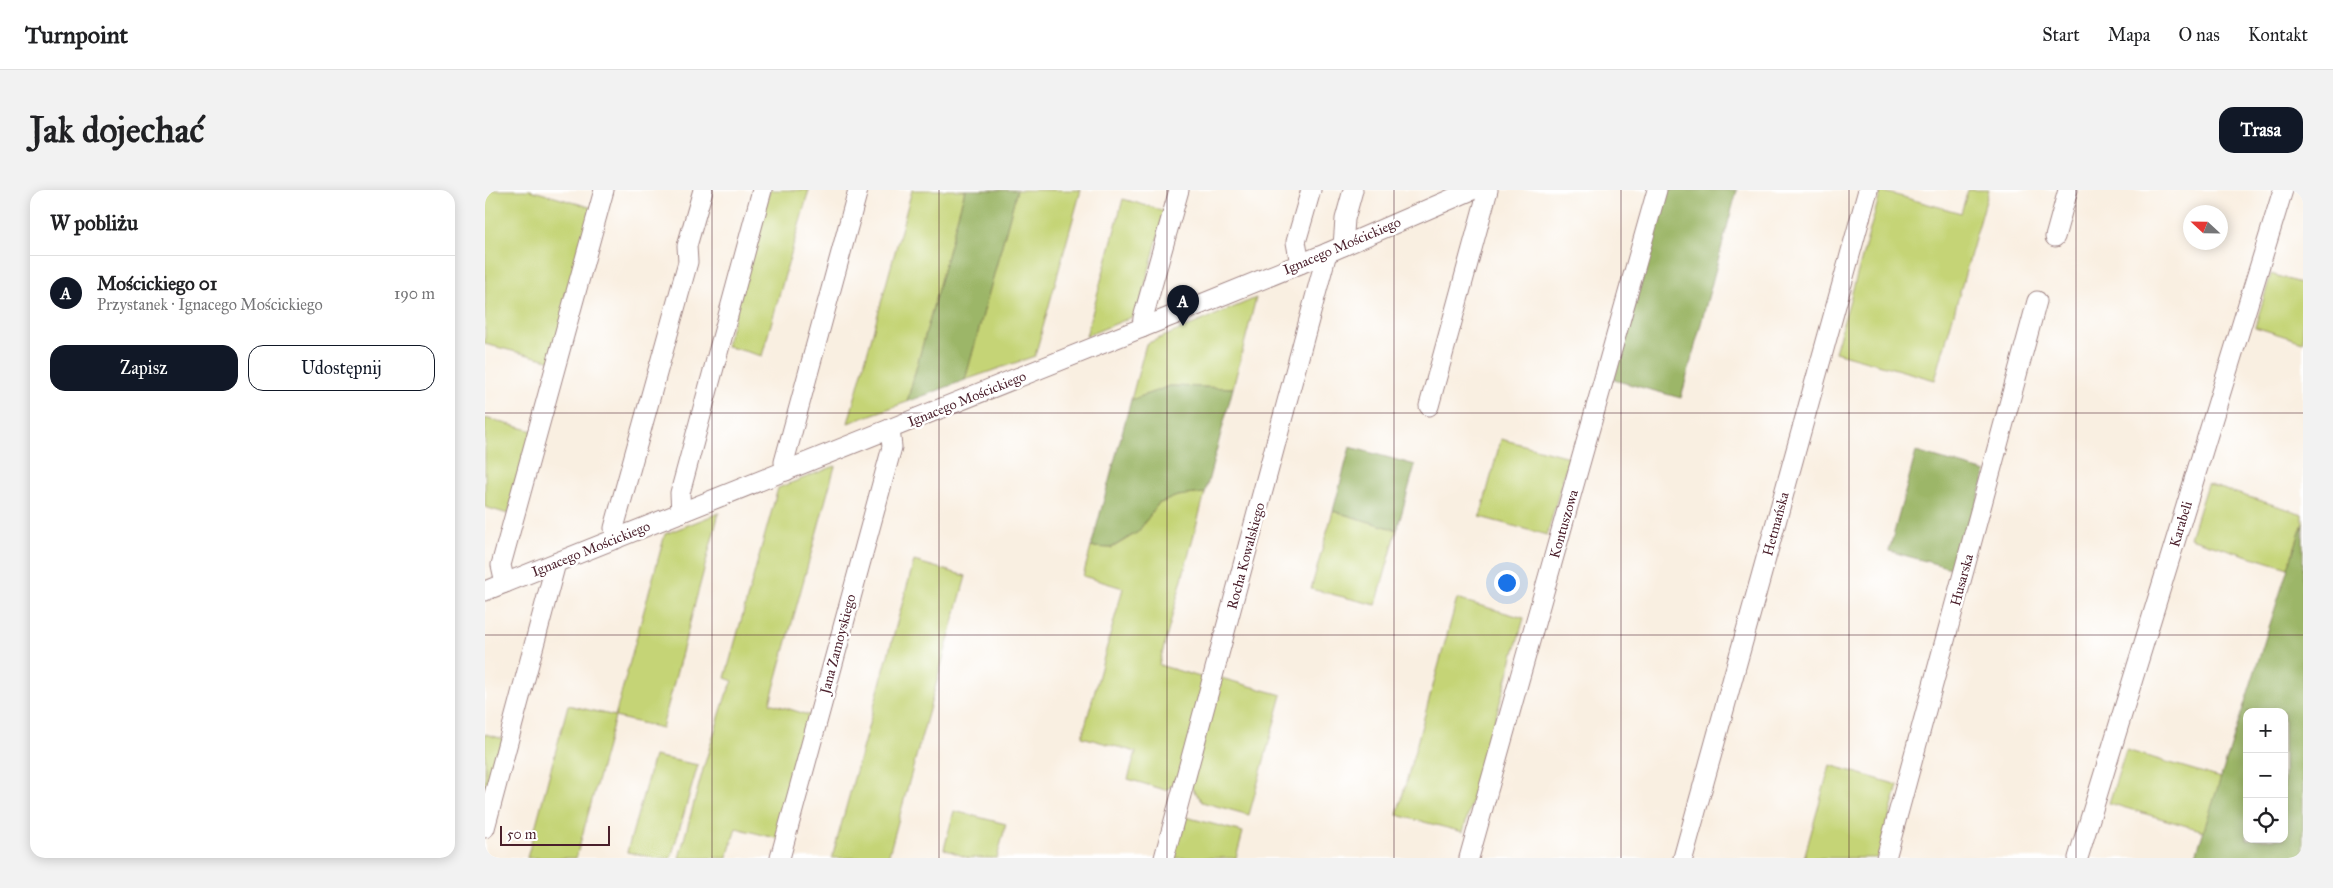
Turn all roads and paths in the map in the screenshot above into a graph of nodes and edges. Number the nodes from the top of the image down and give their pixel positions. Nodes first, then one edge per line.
1 (604, 190) edge
2 (703, 190) edge
3 (762, 190) edge
4 (858, 190) edge
5 (1179, 190) edge
6 (1311, 190) edge
7 (1353, 190) edge
8 (1471, 190) edge
9 (1488, 190) edge
10 (1657, 190) edge
11 (1868, 190) edge
12 (2068, 190) edge
13 (2283, 190) edge
14 (2055, 238) dead end
15 (1335, 249) junction
16 (1300, 264) junction
17 (2037, 301) dead end
18 (1142, 328) junction
19 (1429, 406) dead end
20 (890, 429) junction
21 (786, 471) junction
22 (681, 513) junction
23 (616, 539) junction
24 (556, 563) junction
25 (505, 583) junction
26 (485, 591) edge
27 (485, 828) edge
28 (779, 858) edge
29 (1164, 858) edge
30 (1469, 858) edge
31 (1683, 858) edge
32 (1886, 858) edge
33 (2078, 858) edge

1 - 25 street
2 - 23 street
3 - 22 street
4 - 21 street
5 - 18 street
6 - 16 street
7 - 15 street, Rocha Kowalskiego
8 - 15 street, Ignacego Mościckiego
9 - 19 street
10 - 30 street, Kontuszowa
11 - 31 street, Hetmańska
12 - 14 street
13 - 33 street, Karabeli
15 - 16 street, Ignacego Mościckiego
15 - 29 street, Rocha Kowalskiego
16 - 18 street, Ignacego Mościckiego
17 - 32 street, Husarska
18 - 20 street, Ignacego Mościckiego
20 - 21 street, Ignacego Mościckiego
20 - 28 street, Jana Zamoyskiego
21 - 22 street, Ignacego Mościckiego
22 - 23 street, Ignacego Mościckiego
23 - 24 street, Ignacego Mościckiego
24 - 25 street, Ignacego Mościckiego
24 - 27 street
25 - 26 street, Ignacego Mościckiego

